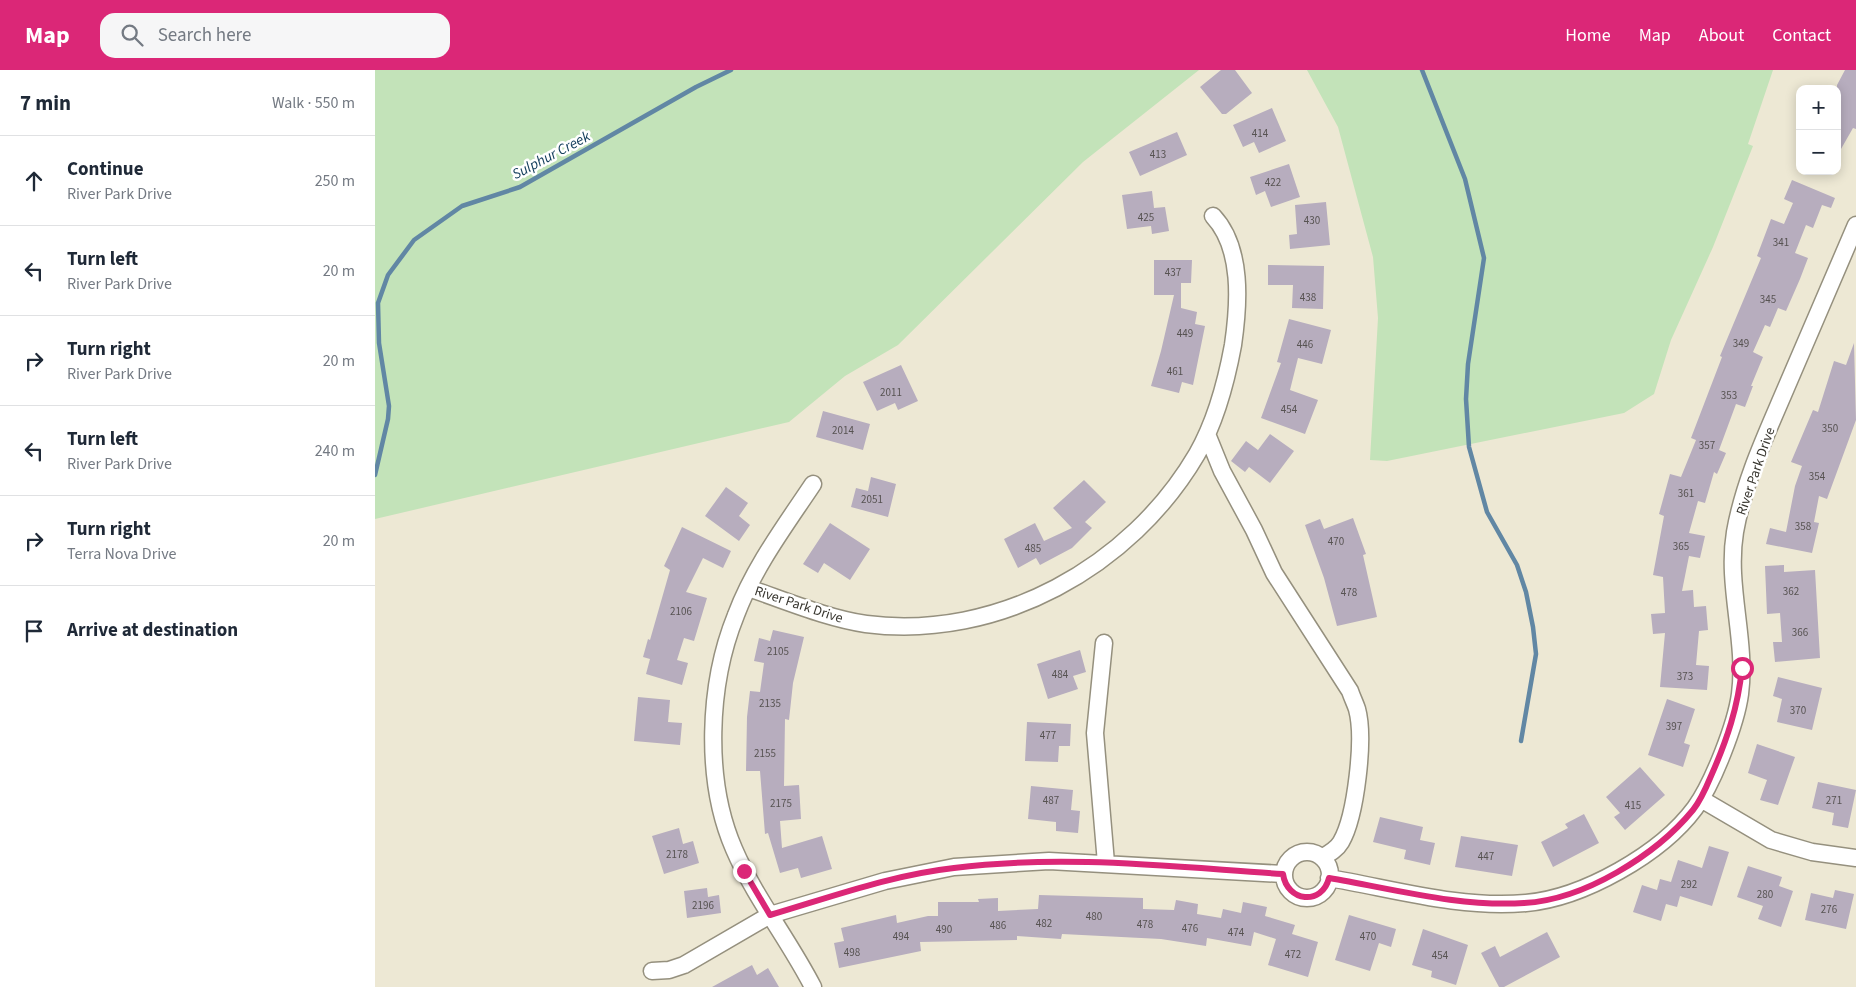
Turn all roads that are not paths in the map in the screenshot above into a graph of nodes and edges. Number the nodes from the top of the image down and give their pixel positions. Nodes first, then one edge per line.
1 (1213, 216) dead end
2 (1856, 225) edge
3 (1849, 258) edge
4 (1207, 434) junction
5 (813, 484) dead end
6 (748, 588) junction
7 (1104, 642) dead end
8 (1701, 799) junction
9 (1323, 857) junction
10 (1856, 858) edge
11 (1106, 863) junction
12 (1283, 874) junction
13 (1329, 878) junction
14 (770, 915) junction
15 (652, 971) dead end
16 (813, 987) edge

1 - 4 street, River Park Drive
2 - 3 street, River Park Drive
3 - 8 street, River Park Drive
4 - 6 street, River Park Drive
4 - 9 street
5 - 6 street
6 - 14 street
7 - 11 street
8 - 10 street
8 - 13 street, River Park Drive
9 - 12 street
9 - 13 street
11 - 12 street
11 - 14 street
12 - 13 street
14 - 15 street
14 - 16 street

